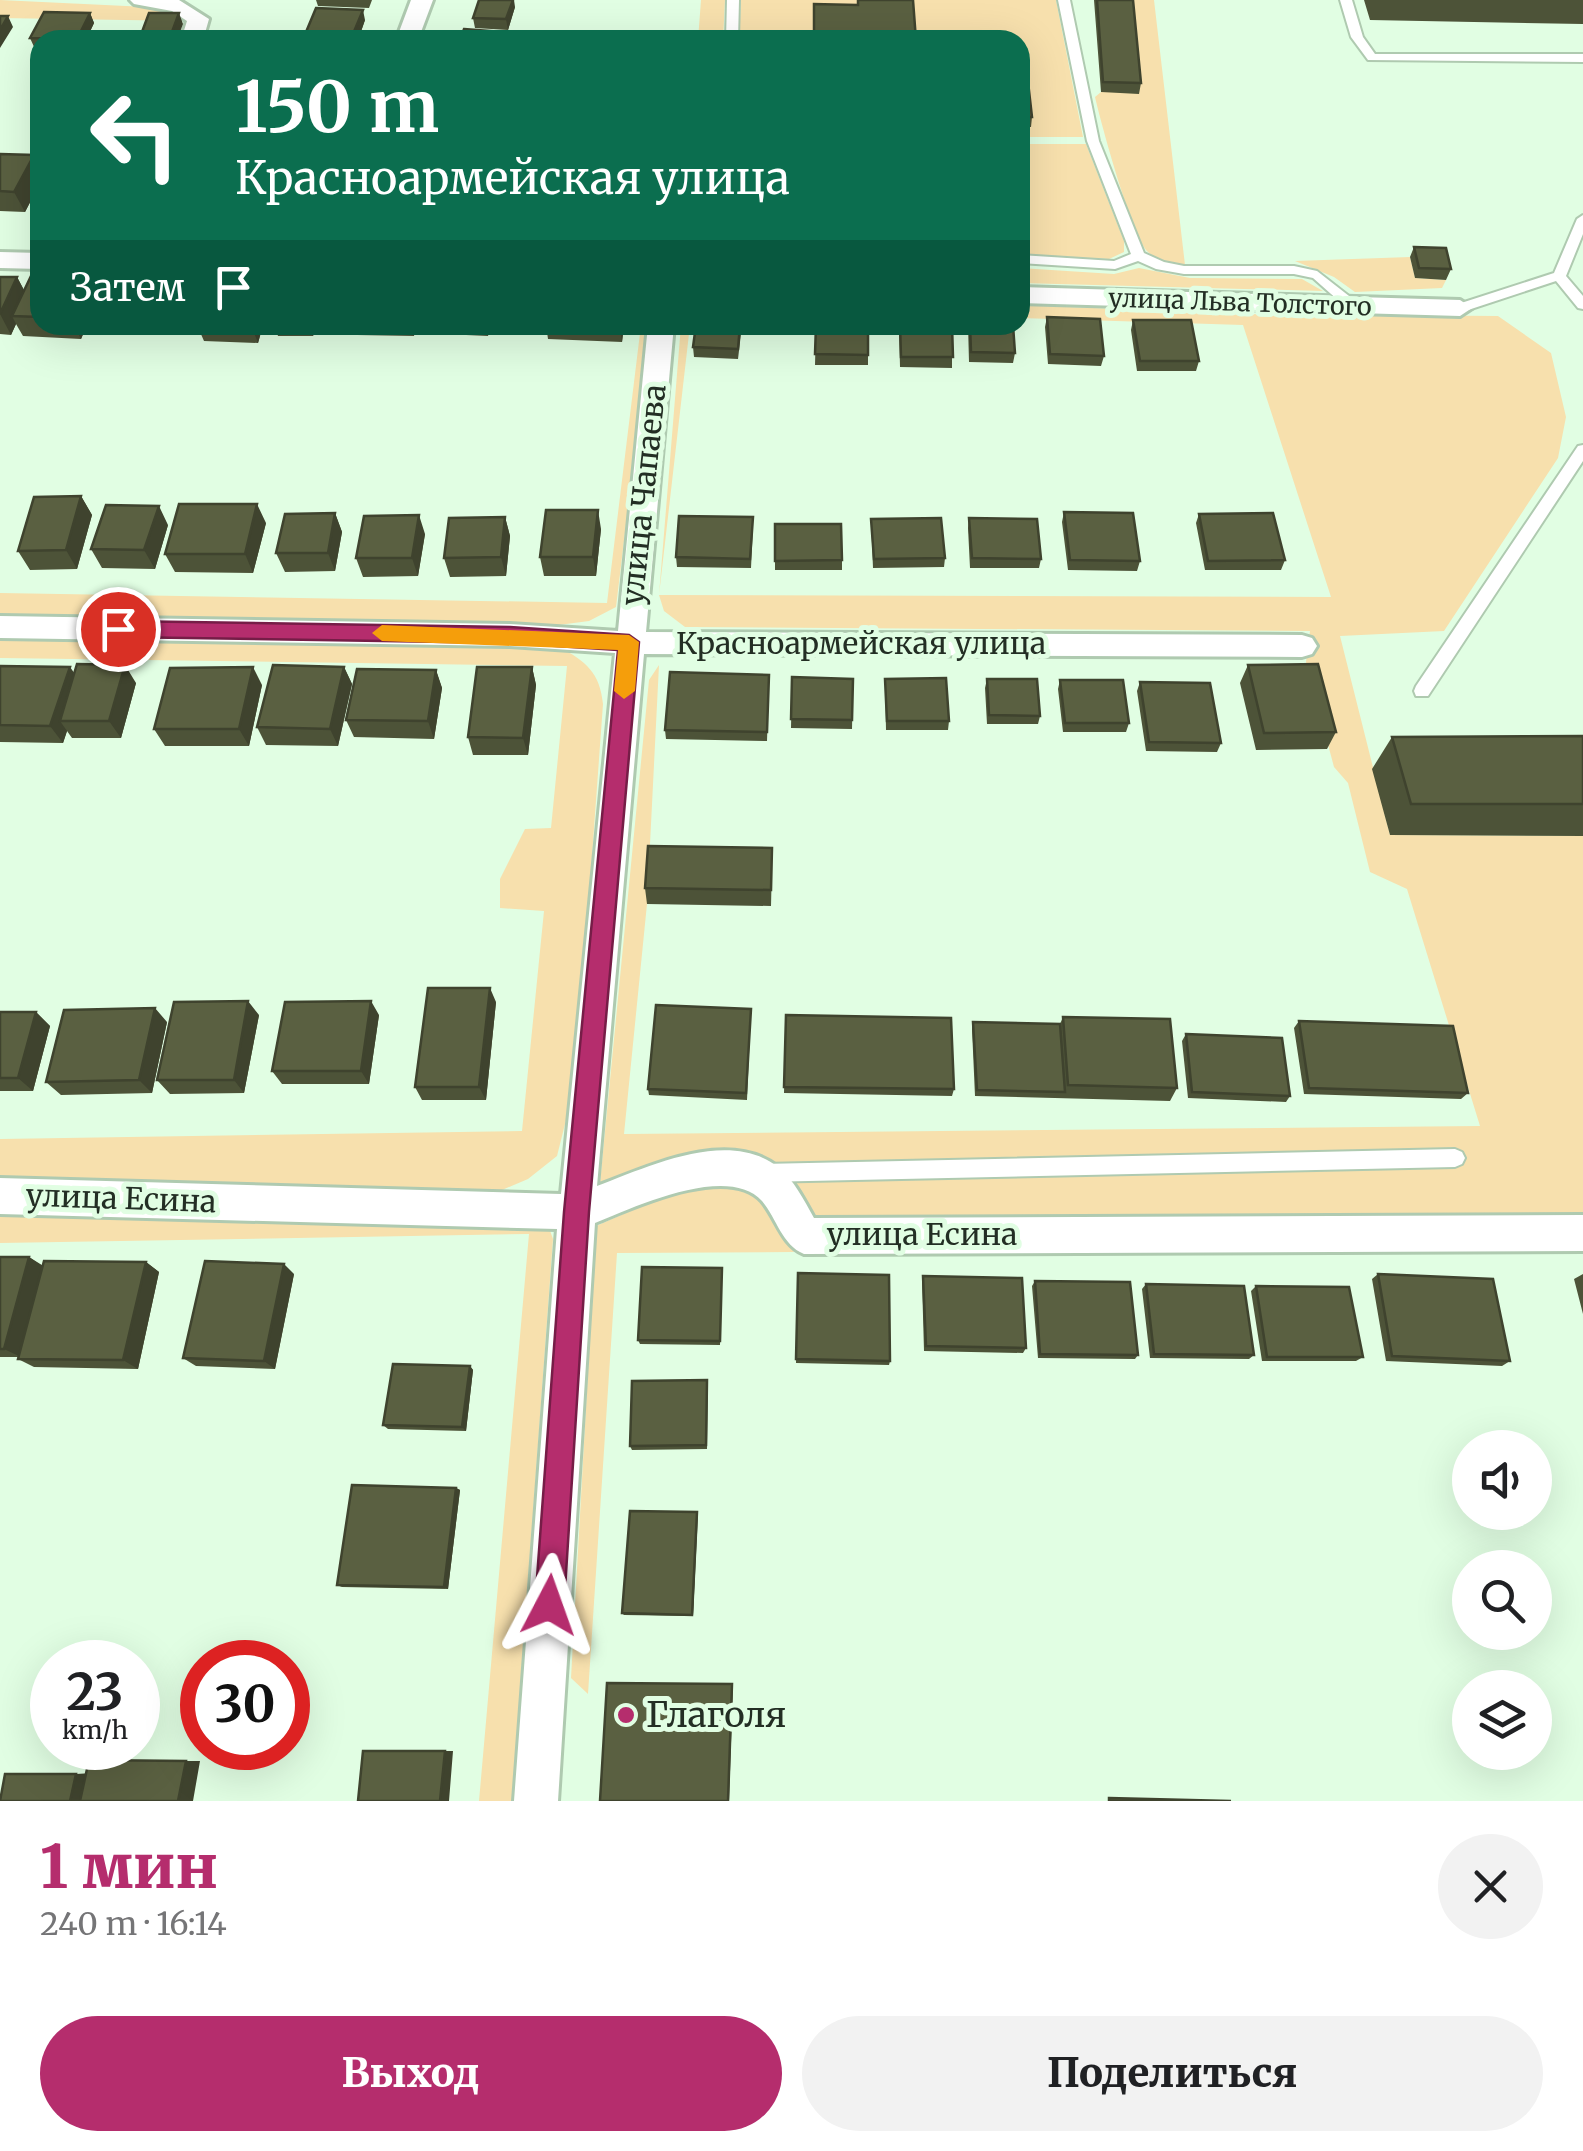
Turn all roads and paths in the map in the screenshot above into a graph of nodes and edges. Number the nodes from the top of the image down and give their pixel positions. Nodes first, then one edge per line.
1 (142, 0) edge
2 (422, 0) edge
3 (734, 0) edge
4 (1064, 0) edge
5 (1346, 0) edge
6 (195, 30) edge
7 (412, 30) edge
8 (732, 30) edge
9 (1583, 58) edge
10 (1583, 219) edge
11 (1138, 256) junction
12 (0, 260) edge
13 (30, 260) edge
14 (1030, 261) edge
15 (1559, 276) junction
16 (1030, 295) edge
17 (1583, 305) edge
18 (1354, 306) junction
19 (1460, 308) joint
20 (661, 335) edge
21 (1583, 450) edge
22 (0, 627) edge
23 (629, 642) junction
24 (1302, 646) dead end
25 (1422, 692) dead end
26 (1455, 1158) dead end
27 (756, 1173) junction
28 (0, 1196) edge
29 (576, 1212) junction
30 (1583, 1233) edge
31 (536, 1801) edge

1 - 6 street
2 - 7 street
3 - 8 lane
4 - 11 lane
5 - 9 lane
10 - 15 lane
11 - 14 lane
11 - 18 lane
12 - 13 street
15 - 17 lane
15 - 19 lane
16 - 18 street, улица Льва Толстого
18 - 19 street, улица Льва Толстого
20 - 23 street, улица Чапаева
21 - 25 lane
22 - 23 street, Красноармейская улица
23 - 24 street, Красноармейская улица
23 - 29 street, улица Чапаева
26 - 27 lane
27 - 29 street, улица Есина
27 - 30 street, улица Есина
28 - 29 street, улица Есина
29 - 31 street, улица Чапаева

